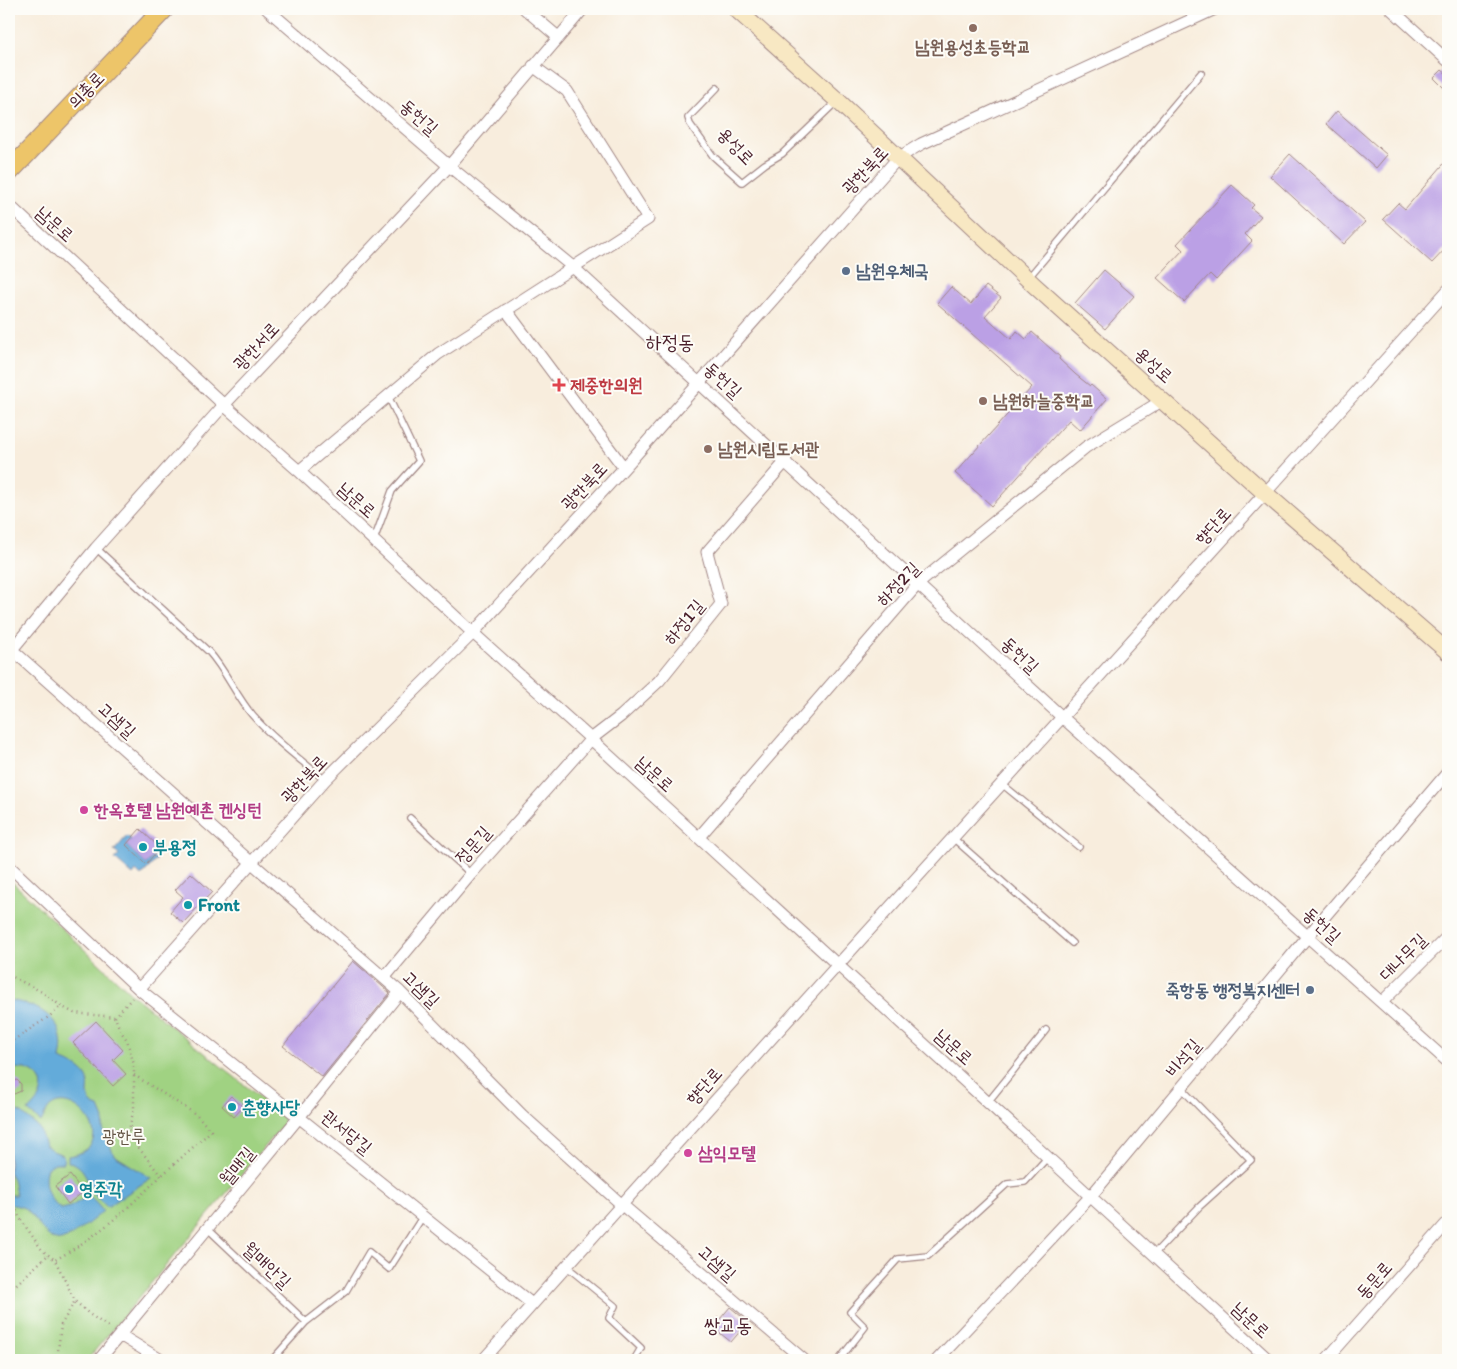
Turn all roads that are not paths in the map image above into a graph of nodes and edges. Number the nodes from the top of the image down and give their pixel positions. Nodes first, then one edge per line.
1 (164, 9) edge
2 (267, 9) edge
3 (526, 9) edge
4 (583, 9) edge
5 (1215, 9) edge
6 (1391, 9) edge
7 (745, 12) edge
8 (558, 37) junction
9 (1448, 61) edge
10 (533, 66) junction
11 (1202, 73) dead end
12 (717, 88) dead end
13 (838, 101) junction
14 (898, 158) junction
15 (449, 166) junction
16 (9, 172) edge
17 (9, 205) edge
18 (574, 268) junction
19 (1027, 279) junction
20 (1448, 290) edge
21 (506, 310) junction
22 (698, 382) junction
23 (388, 396) junction
24 (1163, 400) junction
25 (224, 405) junction
26 (786, 461) junction
27 (624, 468) junction
28 (299, 471) junction
29 (1266, 494) junction
30 (374, 540) junction
31 (96, 548) junction
32 (918, 584) junction
33 (473, 633) junction
34 (10, 650) edge
35 (1448, 652) edge
36 (1062, 717) junction
37 (591, 738) junction
38 (1448, 772) edge
39 (325, 780) junction
40 (1002, 784) junction
41 (410, 818) dead end
42 (699, 837) junction
43 (953, 838) junction
44 (1079, 847) dead end
45 (252, 863) junction
46 (9, 866) edge
47 (471, 874) junction
48 (1308, 936) junction
49 (1448, 936) edge
50 (1072, 943) dead end
51 (838, 965) junction
52 (384, 978) junction
53 (139, 989) junction
54 (400, 992) junction
55 (1382, 1002) junction
56 (1046, 1030) dead end
57 (1448, 1062) edge
58 (1181, 1088) junction
59 (988, 1102) junction
60 (300, 1116) junction
61 (1048, 1157) junction
62 (1091, 1196) junction
63 (621, 1204) junction
64 (424, 1216) junction
65 (1448, 1222) edge
66 (208, 1229) junction
67 (1154, 1254) junction
68 (566, 1266) junction
69 (532, 1304) junction
70 (306, 1322) junction
71 (120, 1335) junction
72 (99, 1360) edge
73 (161, 1360) edge
74 (272, 1360) edge
75 (482, 1360) edge
76 (634, 1360) edge
77 (804, 1360) edge
78 (839, 1360) edge
79 (937, 1360) edge
80 (1269, 1360) edge
81 (1326, 1360) edge

1 - 16 main road, 의총로
2 - 15 street, 동헌길
3 - 8 street
4 - 8 street, 광한서로
5 - 14 street, 광한북로
6 - 9 street
7 - 13 street, 용성로
8 - 10 street, 광한서로
10 - 15 street, 광한서로
10 - 18 street
11 - 19 lane
12 - 13 lane, 용성로
13 - 14 street, 용성로
14 - 19 street, 용성로
14 - 22 street, 광한북로
15 - 18 street, 동헌길
15 - 25 street, 광한서로
17 - 25 street, 남문로
18 - 21 street
18 - 22 street, 동헌길
19 - 24 street, 용성로
20 - 29 street, 향단로
21 - 23 street
21 - 27 street, 광한북로
22 - 26 street, 동헌길
22 - 27 street, 광한북로
23 - 28 street
23 - 30 lane
24 - 29 street, 용성로
24 - 32 street, 하정2길
25 - 28 street, 남문로
25 - 31 street, 광한서로
26 - 32 street, 동헌길
26 - 37 street, 하정1길
27 - 33 street, 광한북로
28 - 30 street, 남문로
29 - 35 street, 용성로
29 - 36 street, 향단로
30 - 33 street, 남문로
31 - 34 street, 광한서로
31 - 39 lane
32 - 36 street, 동헌길
32 - 42 street, 하정2길
33 - 37 street, 남문로
33 - 39 street, 광한북로
34 - 45 street, 고샘길
36 - 40 street, 향단로
36 - 48 street, 동헌길
37 - 42 street, 남문로
37 - 47 street, 정문길
38 - 48 street, 비석길
39 - 45 street, 광한북로
40 - 43 street, 향단로
40 - 44 lane
41 - 47 lane
42 - 51 street, 남문로
43 - 50 lane
43 - 51 street, 향단로
45 - 52 street, 고샘길
45 - 53 street, 광한북로
46 - 53 street
47 - 52 street, 정문길
48 - 55 street, 동헌길
48 - 58 street, 비석길
49 - 55 street, 대나무길
51 - 59 street, 남문로
51 - 63 street, 향단로
52 - 54 street, 고샘길
53 - 60 street, 관서당길
54 - 60 street, 월매길
54 - 63 street, 고샘길
55 - 57 street, 동헌길
56 - 59 lane
58 - 62 street, 비석길
58 - 67 lane
59 - 61 street, 남문로
60 - 64 street, 관서당길
60 - 66 street, 월매길
61 - 62 street, 남문로
61 - 78 lane
62 - 67 street, 남문로
62 - 79 street, 비석길
63 - 68 street, 향단로
63 - 77 street, 고샘길
64 - 69 street, 관서당길
64 - 70 lane
65 - 81 street, 동문로
66 - 70 lane, 월매안길
66 - 71 street, 월매길
67 - 80 street, 남문로
68 - 69 street, 향단로
68 - 76 lane
69 - 75 street, 향단로
70 - 74 lane
71 - 72 street, 월매길
71 - 73 street

